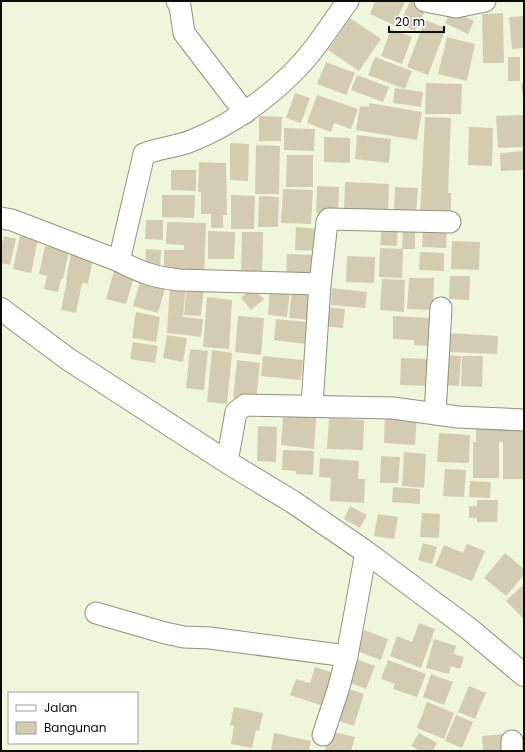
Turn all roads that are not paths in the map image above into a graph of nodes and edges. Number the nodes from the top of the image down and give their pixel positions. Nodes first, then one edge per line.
1 (177, 1) edge
2 (348, 1) edge
3 (425, 1) edge
4 (485, 1) edge
5 (244, 113) junction
6 (1, 218) edge
7 (450, 222) dead end
8 (119, 261) junction
9 (320, 284) junction
10 (441, 308) dead end
11 (1, 310) edge
12 (312, 405) junction
13 (435, 414) junction
14 (524, 420) edge
15 (227, 462) junction
16 (366, 552) junction
17 (96, 612) dead end
18 (347, 656) junction
19 (524, 675) edge
20 (323, 735) dead end

1 - 5 street
2 - 5 street
3 - 4 street
5 - 8 street
6 - 8 street
7 - 9 street
8 - 9 street
9 - 12 street
10 - 13 street
11 - 15 street
12 - 13 street
12 - 15 street
13 - 14 street
15 - 16 street
16 - 18 street
16 - 19 street
17 - 18 street
18 - 20 street

